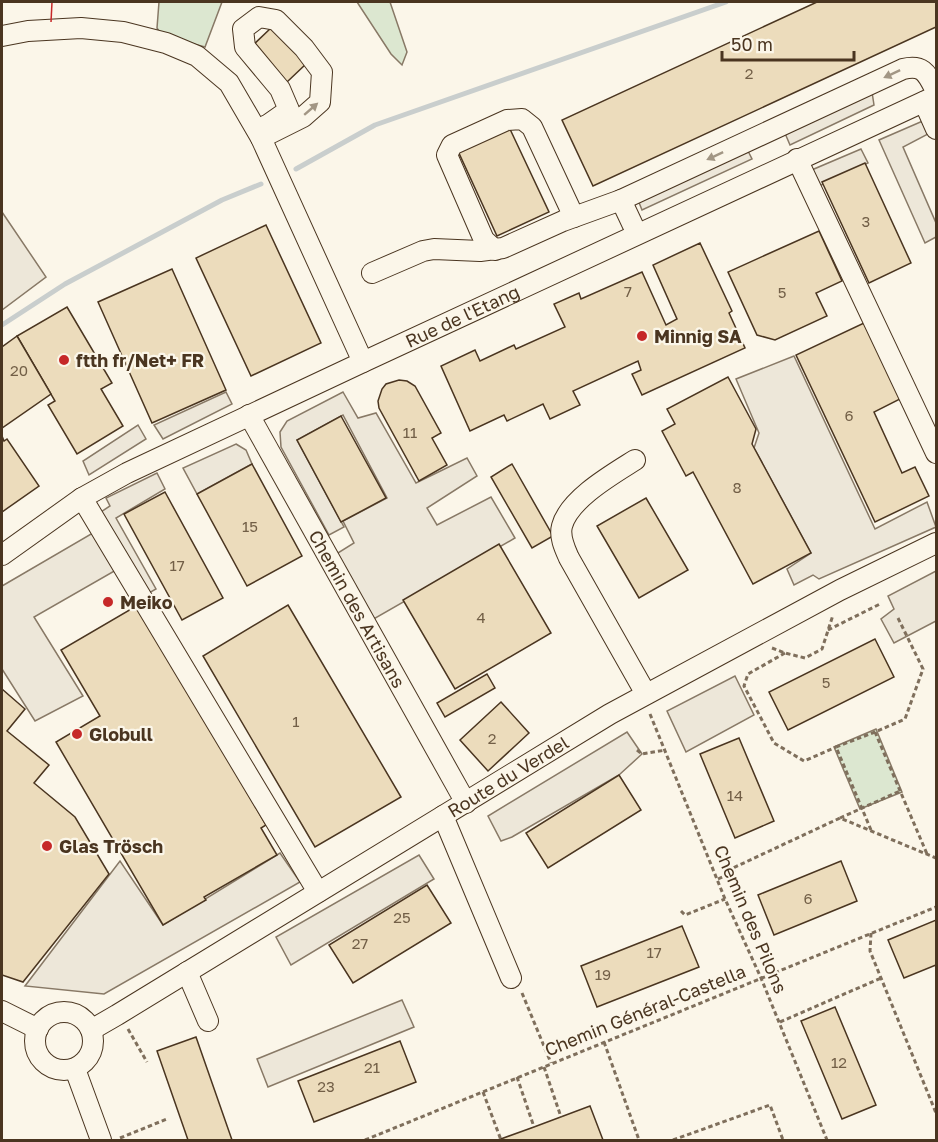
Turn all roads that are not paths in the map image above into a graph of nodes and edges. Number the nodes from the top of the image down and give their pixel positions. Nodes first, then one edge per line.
1 (2, 36) edge
2 (932, 96) edge
3 (936, 129) edge
4 (259, 134) junction
5 (797, 159) junction
6 (621, 200) junction
7 (574, 217) junction
8 (637, 234) junction
9 (495, 250) junction
10 (372, 273) dead end
11 (363, 362) junction
12 (249, 415) junction
13 (936, 453) edge
14 (635, 460) dead end
15 (82, 498) junction
16 (936, 543) edge
17 (2, 555) edge
18 (647, 702) junction
19 (466, 803) junction
20 (443, 816) junction
21 (318, 892) junction
22 (187, 972) junction
23 (515, 983) road end
24 (2, 1011) edge
25 (208, 1021) dead end
26 (38, 1029) junction
27 (91, 1030) junction
28 (75, 1069) junction
29 (110, 1139) edge

1 - 4 street
2 - 3 street
2 - 5 street, Rue de l'Etang
2 -> 6 street
4 -> 4 street
4 - 11 street
5 - 8 street, Rue de l'Etang
5 - 13 street
6 - 7 street
6 - 8 street
7 - 9 street
7 - 9 street
8 - 11 street, Rue de l'Etang
9 - 10 street
11 - 12 street, Rue de l'Etang
12 - 15 street, Rue de l'Etang
12 - 19 street, Chemin des Artisans
14 - 18 street
15 - 17 street, Rue de l'Etang
15 - 21 street
16 - 18 street, Route du Verdel
18 - 19 street, Route du Verdel
19 - 20 street, Route du Verdel
20 - 21 street, Route du Verdel
20 - 23 street
21 - 22 street, Route du Verdel
22 - 25 street
22 - 27 street, Route du Verdel
24 - 26 street
26 - 27 street
26 - 28 street
27 - 28 street
28 - 29 street

